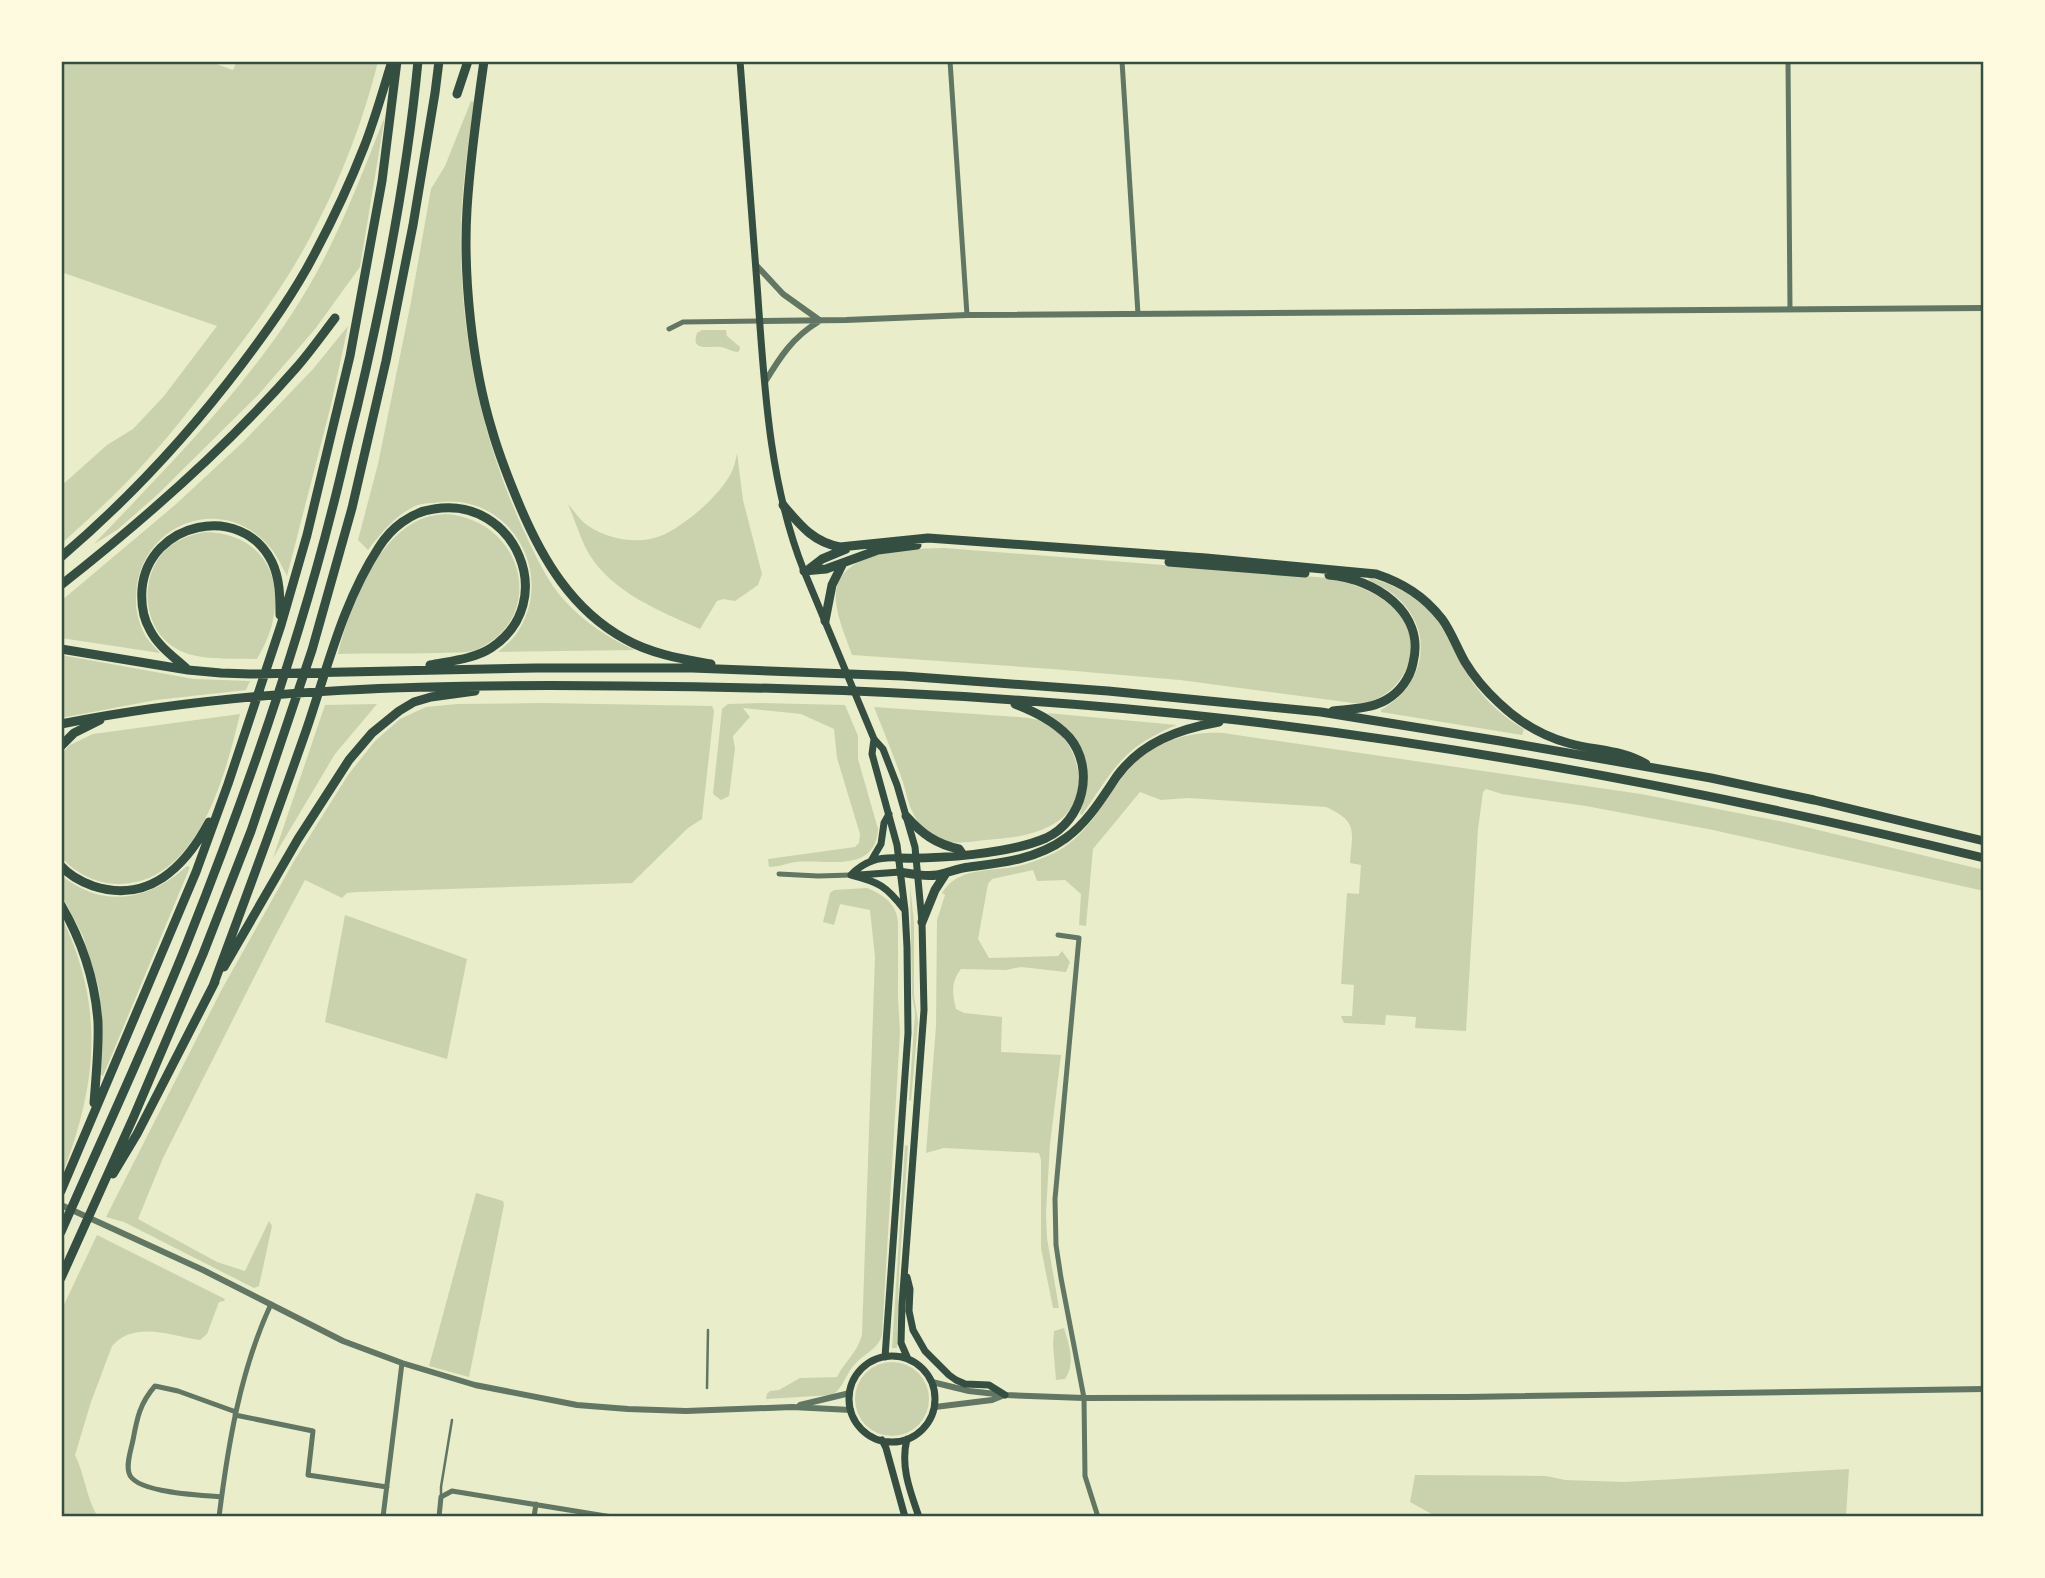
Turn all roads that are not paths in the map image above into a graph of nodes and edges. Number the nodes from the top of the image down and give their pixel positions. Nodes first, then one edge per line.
1 (395, 61) edge
2 (418, 61) edge
3 (439, 61) edge
4 (468, 61) edge
5 (484, 61) edge
6 (740, 61) edge
7 (950, 61) edge
8 (1122, 61) edge
9 (1788, 61) edge
10 (457, 94) dead end
11 (756, 265) junction
12 (1984, 307) edge
13 (1790, 309) junction
14 (1138, 314) junction
15 (967, 315) junction
16 (335, 318) dead end
17 (760, 321) junction
18 (820, 321) junction
19 (669, 329) dead end
20 (765, 382) junction
21 (783, 505) junction
22 (850, 547) junction
23 (61, 557) edge
24 (843, 563) junction
25 (804, 571) junction
26 (61, 585) edge
27 (825, 621) junction
28 (281, 625) junction
29 (61, 649) edge
30 (693, 664) junction
31 (412, 669) junction
32 (188, 670) junction
33 (508, 686) junction
34 (1003, 699) junction
35 (1321, 712) junction
36 (116, 713) junction
37 (1231, 720) junction
38 (61, 724) edge
39 (874, 739) junction
40 (61, 746) edge
41 (1652, 767) junction
42 (228, 784) junction
43 (889, 814) junction
44 (906, 816) junction
45 (1984, 841) edge
46 (963, 855) junction
47 (898, 858) junction
48 (916, 858) junction
49 (1984, 858) edge
50 (871, 861) junction
51 (61, 866) edge
52 (900, 872) junction
53 (946, 873) junction
54 (779, 874) dead end
55 (851, 875) junction
56 (918, 875) junction
57 (61, 905) edge
58 (905, 909) junction
59 (922, 922) junction
60 (1058, 935) dead end
61 (212, 986) junction
62 (94, 1112) junction
63 (62, 1189) edge
64 (61, 1205) edge
65 (92, 1208) junction
66 (63, 1228) edge
67 (905, 1269) junction
68 (61, 1278) edge
69 (271, 1304) junction
70 (708, 1330) dead end
71 (884, 1357) junction
72 (908, 1359) junction
73 (402, 1363) junction
74 (932, 1381) junction
75 (707, 1388) dead end
76 (1984, 1389) edge
77 (850, 1393) junction
78 (1005, 1395) junction
79 (1084, 1398) junction
80 (792, 1407) junction
81 (935, 1407) junction
82 (851, 1410) junction
83 (235, 1414) junction
84 (452, 1420) dead end
85 (907, 1439) junction
86 (882, 1440) junction
87 (387, 1487) junction
88 (221, 1497) junction
89 (442, 1497) junction
90 (536, 1504) junction
91 (219, 1517) edge
92 (383, 1517) edge
93 (439, 1517) edge
94 (534, 1517) edge
95 (612, 1517) edge
96 (905, 1517) edge
97 (919, 1517) edge
98 (1098, 1517) edge

1 - 23 highway
1 - 28 highway
2 - 66 highway
3 - 65 highway
4 - 10 highway
5 - 30 highway
6 - 11 main road
7 - 15 street
8 - 14 street
9 - 13 street
11 - 17 main road
11 - 18 street
12 - 13 street
13 - 14 street
14 - 15 street
15 - 18 street
16 - 26 highway
17 - 18 street
17 - 19 street
17 - 20 main road
18 - 20 street
20 - 21 main road
21 - 22 highway
21 - 25 main road
22 - 25 highway
22 - 41 highway
24 - 25 highway
24 - 27 highway
24 - 35 highway
25 - 27 main road
27 - 39 main road
28 - 32 highway
28 - 42 highway
29 - 32 highway
30 - 31 highway
30 - 35 highway
31 - 32 highway
31 - 61 highway
33 - 34 highway
33 - 36 highway
33 - 61 highway
34 - 37 highway
34 - 46 highway
35 - 41 highway
36 - 38 highway
36 - 40 highway
37 - 49 highway
37 - 53 highway
39 - 43 main road
39 - 44 main road
41 - 45 highway
42 - 51 highway
42 - 62 highway
43 - 47 main road
43 - 50 main road
44 - 46 highway
44 - 48 main road
46 - 48 highway
47 - 48 highway
47 - 50 main road
47 - 52 main road
48 - 56 main road
50 - 55 main road
52 - 55 main road
52 - 56 highway
52 - 58 main road
53 - 56 highway
53 - 59 highway
54 - 55 street
55 - 58 main road
56 - 59 main road
57 - 62 highway
58 - 71 main road
59 - 67 main road
60 - 79 street
61 - 65 highway
62 - 63 highway
64 - 69 street
65 - 68 highway
67 - 72 main road
67 - 78 main road
69 - 73 street
69 - 83 street
70 - 75 lane
71 - 72 main road
71 - 77 main road
72 - 74 main road
73 - 80 street
73 - 87 street
74 - 78 street
74 - 81 main road
76 - 79 street
77 - 80 street
77 - 82 main road
78 - 79 street
78 - 81 street
79 - 98 street
80 - 82 street
81 - 85 main road
82 - 86 main road
83 - 87 street
83 - 88 street
83 - 88 street
84 - 89 lane
85 - 86 main road
85 - 97 main road
86 - 96 main road
87 - 92 street
88 - 91 street
89 - 90 street
89 - 93 street
90 - 94 street
90 - 95 street

